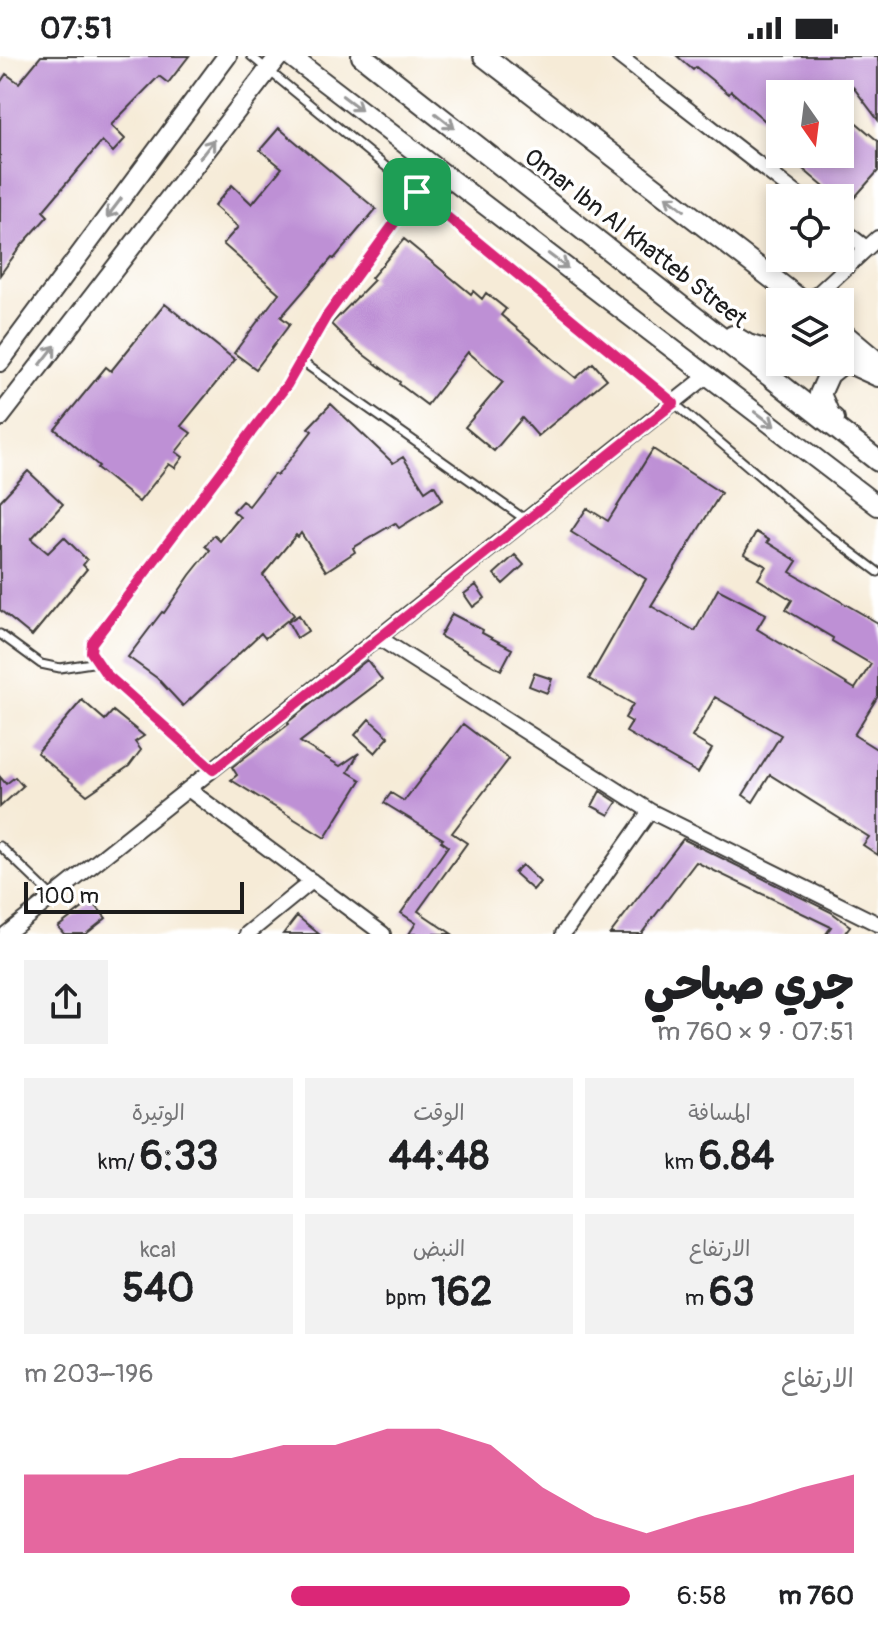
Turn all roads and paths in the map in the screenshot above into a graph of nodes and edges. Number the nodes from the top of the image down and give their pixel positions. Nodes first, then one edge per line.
1 (227, 56) edge
2 (251, 56) edge
3 (290, 56) edge
4 (362, 56) edge
5 (484, 56) edge
6 (619, 56) edge
7 (273, 63) edge
8 (784, 184) edge
9 (417, 192) junction
10 (699, 222) junction
11 (872, 243) edge
12 (769, 288) edge
13 (785, 288) edge
14 (824, 288) edge
15 (662, 291) junction
16 (854, 343) edge
17 (766, 351) edge
18 (301, 361) junction
19 (0, 362) edge
20 (878, 363) edge
21 (707, 376) junction
22 (878, 376) edge
23 (674, 403) junction
24 (0, 417) edge
25 (878, 459) edge
26 (878, 506) edge
27 (526, 520) junction
28 (878, 572) edge
29 (0, 634) edge
30 (379, 638) junction
31 (98, 662) junction
32 (213, 770) junction
33 (188, 789) junction
34 (650, 811) junction
35 (0, 846) edge
36 (312, 881) junction
37 (53, 897) junction
38 (878, 924) edge
39 (6, 934) edge
40 (247, 934) edge
41 (383, 934) edge
42 (563, 934) edge

1 -> 19 street
2 - 7 lane
3 -> 21 street
4 -> 15 main road, Omar Ibn Al Khatteb Street
10 -> 5 main road
6 - 8 street
7 - 9 lane
24 -> 7 street
9 - 18 lane
9 - 23 lane
10 - 12 main road
10 - 13 main road
11 - 14 street
15 - 17 main road
15 - 25 main road, Omar Ibn Al Khatteb Street
16 - 20 main road
18 - 27 lane
18 - 31 lane
21 - 23 street
21 -> 26 street
22 - 25 main road
23 - 27 street
23 - 28 lane
27 - 30 street
29 - 31 lane
30 - 32 street
30 - 34 street
31 - 32 lane
32 - 33 street
33 - 36 street
33 - 37 street
34 - 38 street
34 - 42 street
35 - 37 lane
36 - 40 street
36 - 41 street
37 - 39 street

